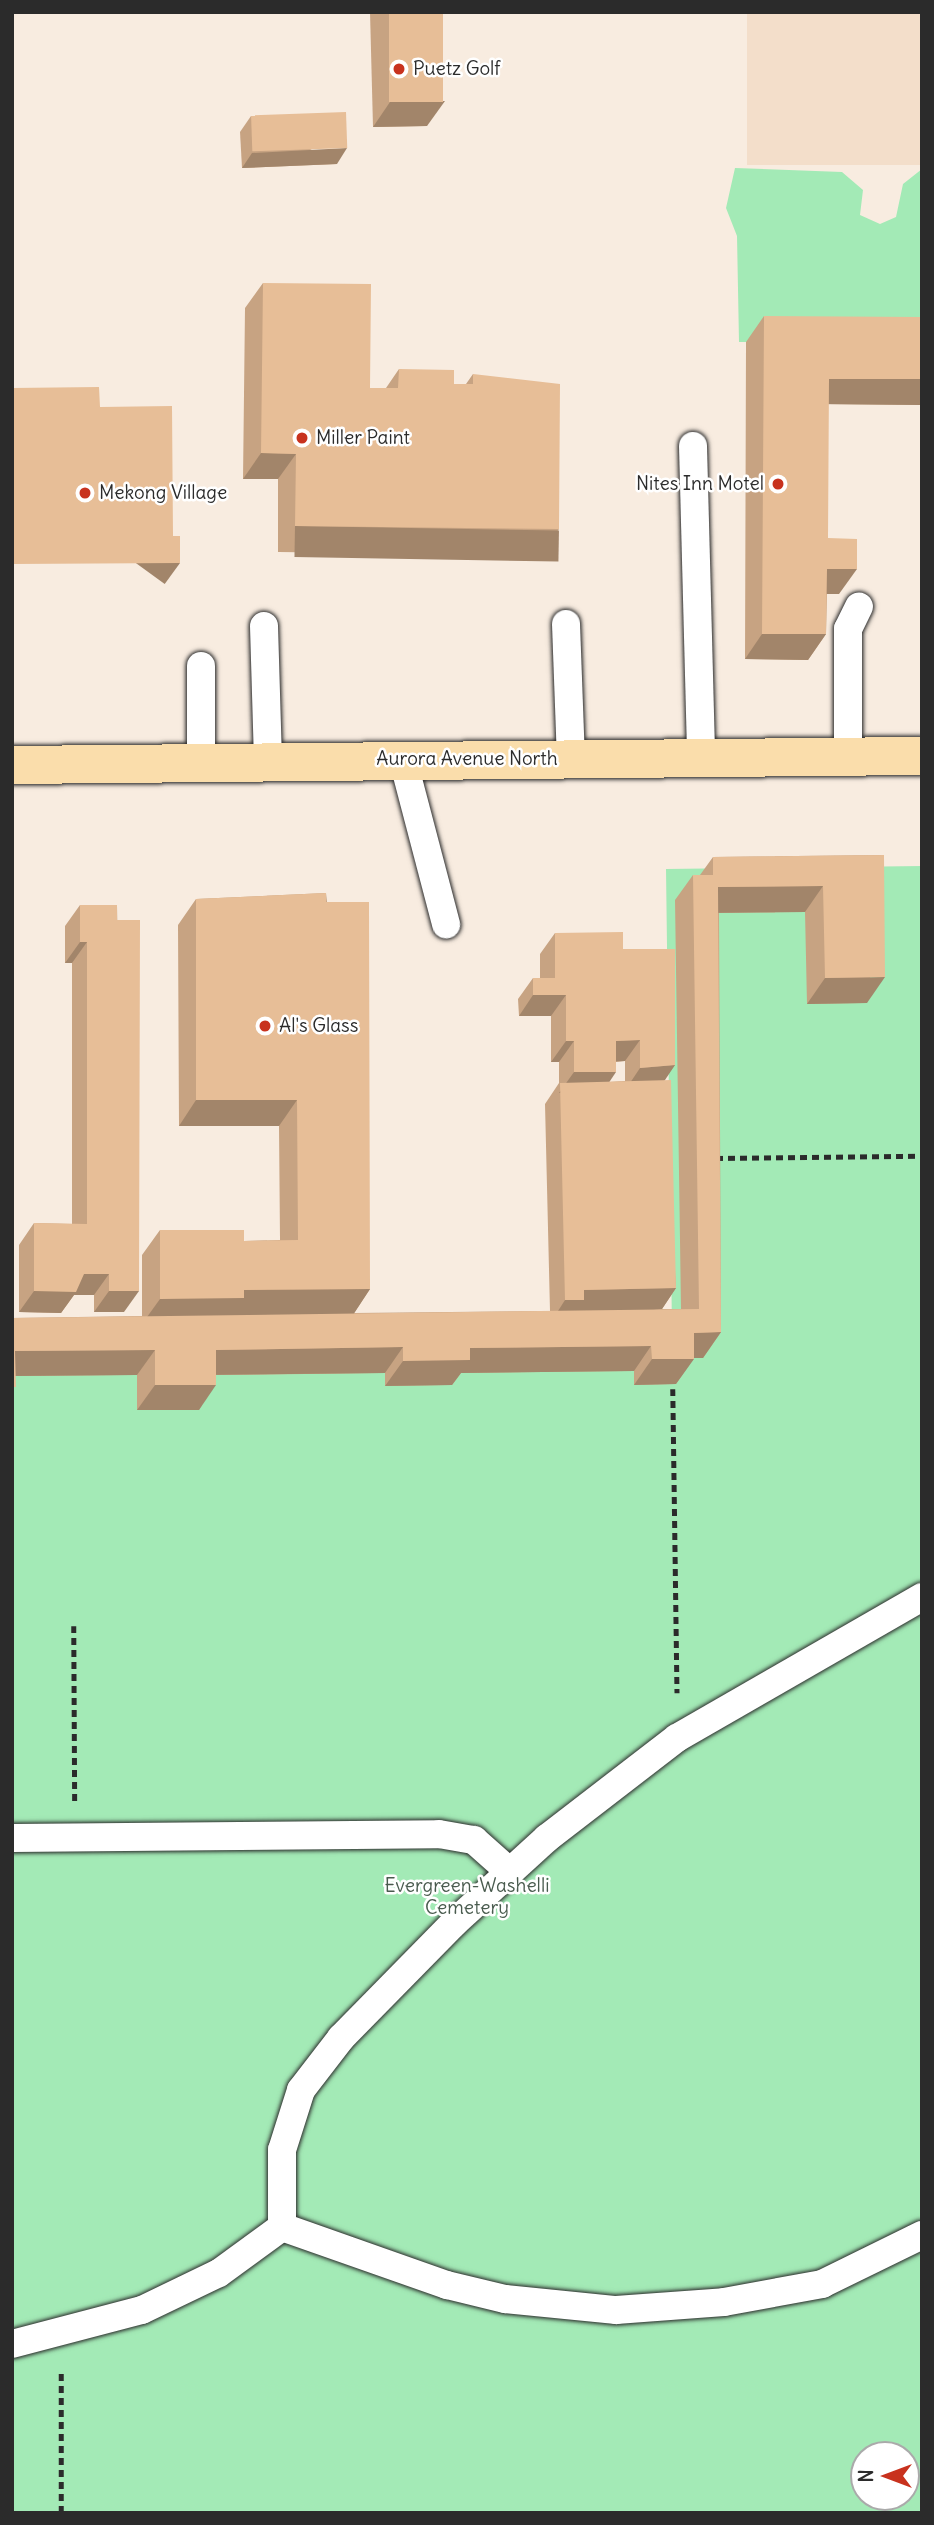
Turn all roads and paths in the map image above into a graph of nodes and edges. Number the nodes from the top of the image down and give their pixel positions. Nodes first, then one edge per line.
1 (693, 446) dead end
2 (859, 606) edge
3 (566, 624) dead end
4 (264, 626) dead end
5 (201, 666) dead end
6 (848, 756) junction
7 (922, 756) edge
8 (701, 757) junction
9 (570, 758) junction
10 (268, 759) junction
11 (403, 760) junction
12 (201, 761) junction
13 (12, 765) edge
14 (446, 924) dead end
15 (922, 1156) edge
16 (701, 1158) edge
17 (673, 1390) edge
18 (922, 1597) edge
19 (74, 1626) dead end
20 (677, 1738) junction
21 (12, 1838) edge
22 (76, 1838) junction
23 (510, 1871) junction
24 (282, 2227) junction
25 (922, 2235) edge
26 (61, 2336) junction
27 (12, 2344) edge
28 (61, 2513) edge

1 - 8 lane
2 - 6 lane
3 - 9 lane
4 - 10 lane
5 - 12 lane
6 - 7 highway, Aurora Avenue North
6 - 8 highway, Aurora Avenue North
8 - 9 highway, Aurora Avenue North
9 - 11 highway, Aurora Avenue North
10 - 11 highway, Aurora Avenue North
10 - 12 highway, Aurora Avenue North
11 - 14 lane
12 - 13 highway, Aurora Avenue North
15 - 16 path
17 - 20 path
18 - 20 lane
19 - 22 path
20 - 23 lane
21 - 22 lane
22 - 23 lane
23 - 24 lane
24 - 25 lane
24 - 26 lane
26 - 27 lane
26 - 28 path

